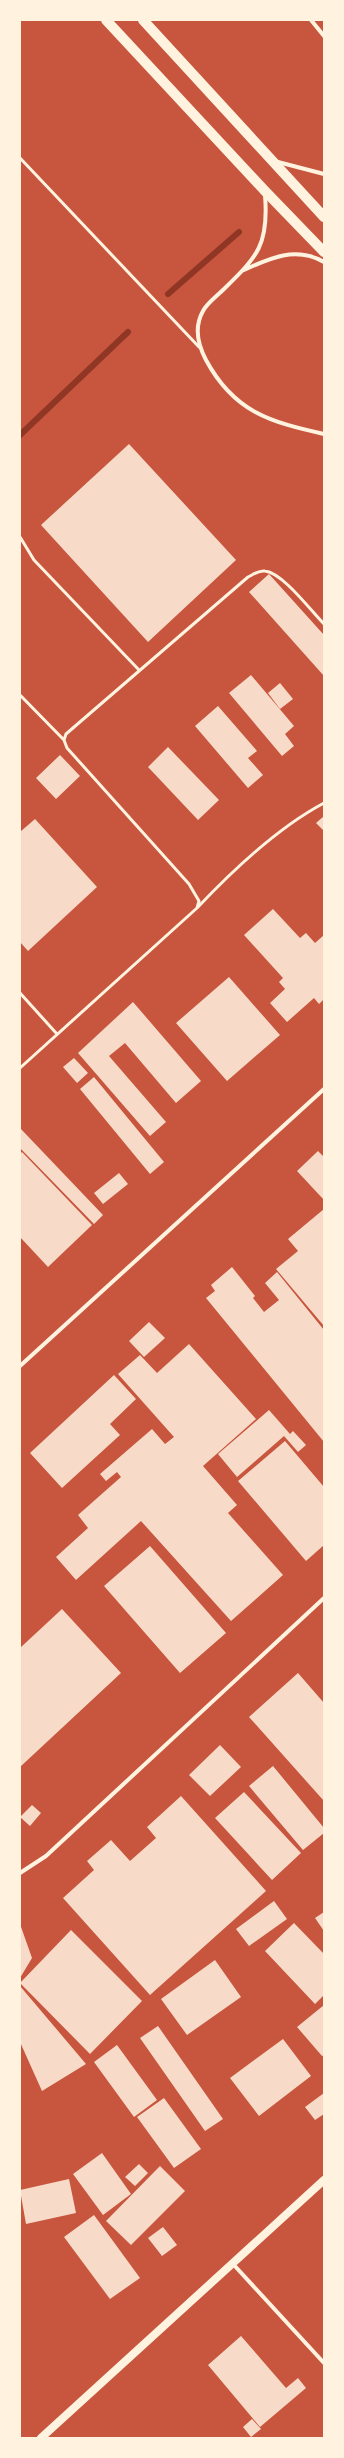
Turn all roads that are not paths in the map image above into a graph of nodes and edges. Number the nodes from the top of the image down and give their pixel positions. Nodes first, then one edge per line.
1 (106, 20) edge
2 (143, 20) edge
3 (311, 20) edge
4 (324, 36) edge
5 (20, 158) edge
6 (274, 161) junction
7 (324, 174) edge
8 (265, 191) junction
9 (324, 217) edge
10 (324, 252) edge
11 (324, 262) edge
12 (244, 270) junction
13 (199, 347) junction
14 (324, 434) edge
15 (20, 537) edge
16 (324, 624) edge
17 (139, 670) junction
18 (20, 695) edge
19 (64, 740) junction
20 (324, 803) edge
21 (196, 908) junction
22 (20, 994) edge
23 (57, 1034) junction
24 (20, 1068) edge
25 (324, 1088) edge
26 (20, 1366) edge
27 (324, 1598) edge
28 (20, 1873) edge
29 (324, 2180) edge
30 (233, 2264) junction
31 (324, 2363) edge
32 (41, 2438) edge

1 - 8 main road
2 - 6 main road
3 - 4 street
5 - 13 lane
6 - 7 street
6 - 9 main road
8 - 10 main road
8 - 12 street
11 - 12 street
12 - 13 street
13 - 14 street
15 - 17 lane
16 - 17 lane
17 - 19 lane
18 - 19 lane
19 - 21 lane
20 - 21 lane
21 - 23 lane
22 - 23 lane
23 - 24 lane
25 - 26 street
27 - 28 street
29 - 30 main road
30 - 31 street
30 - 32 main road

